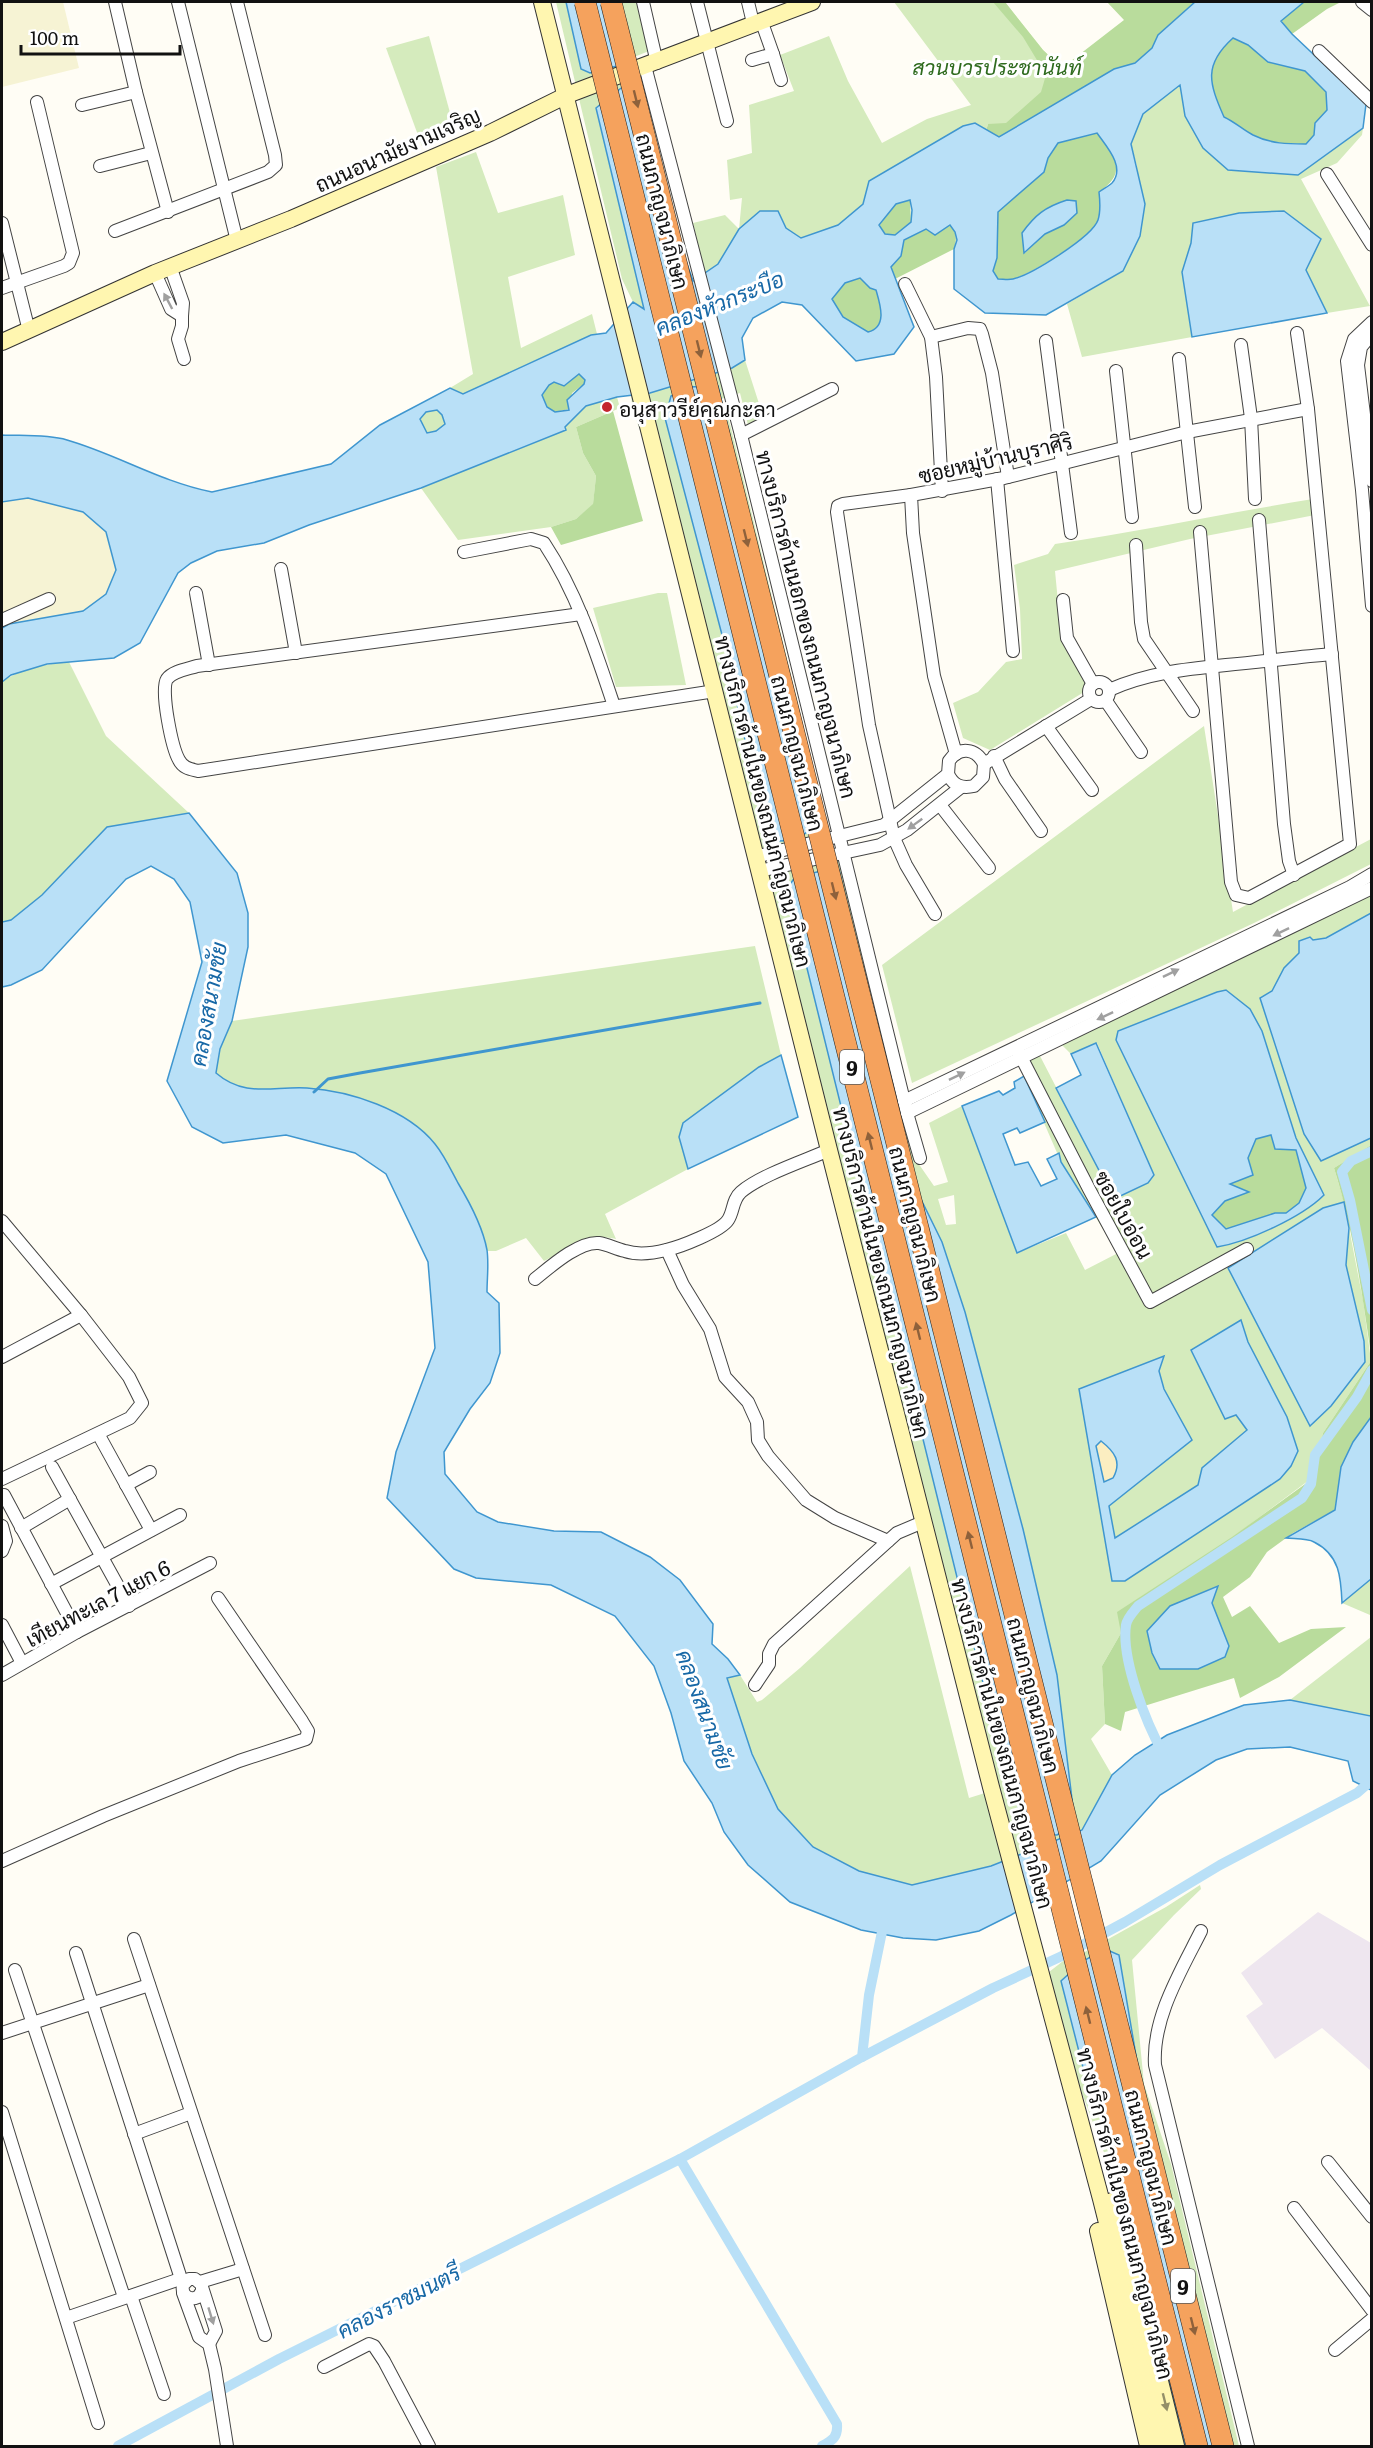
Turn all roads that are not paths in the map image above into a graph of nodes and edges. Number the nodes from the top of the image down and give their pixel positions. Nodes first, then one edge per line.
1 (115, 2) edge
2 (178, 2) edge
3 (237, 2) edge
4 (542, 2) edge
5 (585, 2) edge
6 (611, 2) edge
7 (643, 2) edge
8 (697, 2) edge
9 (748, 2) edge
10 (1362, 2) edge
11 (802, 3) edge
12 (1371, 10) edge
13 (757, 22) junction
14 (706, 41) junction
15 (1319, 51) dead end
16 (772, 54) junction
17 (752, 60) dead end
18 (651, 64) junction
19 (781, 80) dead end
20 (136, 92) junction
21 (567, 95) junction
22 (37, 102) dead end
23 (1371, 102) edge
24 (82, 105) dead end
25 (727, 122) dead end
26 (151, 153) junction
27 (100, 166) dead end
28 (1327, 174) dead end
29 (223, 189) junction
30 (168, 212) junction
31 (2, 223) edge
32 (116, 231) dead end
33 (237, 241) junction
34 (1371, 245) edge
35 (162, 269) junction
36 (16, 282) junction
37 (905, 284) dead end
38 (2, 288) edge
39 (1371, 322) edge
40 (29, 331) junction
41 (1297, 333) dead end
42 (1371, 334) edge
43 (931, 337) junction
44 (1046, 341) dead end
45 (2, 342) edge
46 (1241, 345) dead end
47 (184, 359) dead end
48 (1179, 359) dead end
49 (1353, 366) junction
50 (1116, 370) dead end
51 (832, 389) dead end
52 (1308, 409) junction
53 (1251, 418) junction
54 (1187, 432) junction
55 (741, 435) junction
56 (1361, 437) junction
57 (1124, 446) junction
58 (1062, 462) junction
59 (1003, 478) junction
60 (1371, 482) edge
61 (942, 491) junction
62 (911, 495) junction
63 (1255, 500) dead end
64 (1195, 507) dead end
65 (1132, 517) dead end
66 (1259, 520) dead end
67 (1200, 532) dead end
68 (1071, 533) dead end
69 (1136, 545) dead end
70 (464, 552) dead end
71 (1369, 561) edge
72 (281, 568) dead end
73 (196, 592) dead end
74 (49, 600) dead end
75 (1063, 600) dead end
76 (1371, 606) edge
77 (581, 614) junction
78 (2, 620) edge
79 (1013, 651) dead end
80 (296, 653) junction
81 (1332, 654) junction
82 (1269, 659) junction
83 (209, 665) junction
84 (1210, 666) junction
85 (1166, 672) junction
86 (1093, 684) junction
87 (715, 691) junction
88 (1108, 695) junction
89 (1091, 699) junction
90 (614, 706) junction
91 (1193, 711) dead end
92 (1046, 726) junction
93 (1141, 752) dead end
94 (956, 754) junction
95 (989, 760) junction
96 (948, 774) junction
97 (961, 787) junction
98 (1092, 790) dead end
99 (940, 806) junction
100 (892, 821) junction
101 (1041, 831) dead end
102 (841, 837) junction
103 (894, 838) junction
104 (844, 852) junction
105 (757, 864) junction
106 (989, 868) dead end
107 (1294, 874) junction
108 (1371, 874) edge
109 (1371, 888) edge
110 (935, 914) dead end
111 (1146, 991) junction
112 (1019, 1052) junction
113 (906, 1107) junction
114 (829, 1150) junction
115 (920, 1158) dead end
116 (2, 1221) edge
117 (1247, 1249) dead end
118 (667, 1250) junction
119 (535, 1278) dead end
120 (81, 1315) junction
121 (2, 1357) edge
122 (101, 1439) dead end
123 (52, 1467) dead end
124 (150, 1472) dead end
125 (2, 1479) edge
126 (126, 1485) junction
127 (3, 1495) dead end
128 (70, 1499) junction
129 (180, 1515) dead end
130 (923, 1522) junction
131 (2, 1526) edge
132 (21, 1527) junction
133 (151, 1530) junction
134 (888, 1541) junction
135 (2, 1551) edge
136 (101, 1556) junction
137 (210, 1563) dead end
138 (51, 1584) junction
139 (218, 1598) dead end
140 (129, 1606) junction
141 (2, 1625) edge
142 (77, 1632) junction
143 (22, 1664) junction
144 (2, 1675) edge
145 (755, 1685) dead end
146 (2, 1861) edge
147 (1201, 1931) dead end
148 (134, 1939) dead end
149 (76, 1953) dead end
150 (15, 1970) dead end
151 (149, 1985) junction
152 (92, 2003) junction
153 (32, 2023) junction
154 (2, 2033) edge
155 (1066, 2064) junction
156 (2, 2112) edge
157 (191, 2113) junction
158 (134, 2134) junction
159 (1328, 2162) dead end
160 (1294, 2208) dead end
161 (1371, 2217) edge
162 (243, 2269) junction
163 (201, 2285) junction
164 (182, 2286) junction
165 (128, 2296) junction
166 (1371, 2310) edge
167 (66, 2318) junction
168 (1371, 2319) edge
169 (265, 2336) dead end
170 (209, 2344) junction
171 (1335, 2350) dead end
172 (324, 2367) dead end
173 (164, 2394) dead end
174 (98, 2423) dead end
175 (227, 2446) edge
176 (429, 2446) edge
177 (1148, 2446) edge
178 (1163, 2446) edge
179 (1176, 2446) edge
180 (1197, 2446) edge
181 (1223, 2446) edge
182 (1248, 2446) edge

1 - 20 street
2 - 29 street
3 - 29 street
4 - 21 main road, ทางบริการด้านในของถนนกาญจนาภิเษก
180 -> 5 highway, ถนนกาญจนาภิเษก / 9, bridge
6 -> 181 highway, ถนนกาญจนาภิเษก / 9, bridge
7 - 18 street, ทางบริการด้านนอกของถนนกาญจนาภิเษก
8 - 14 street
9 - 13 street
10 - 12 street
11 - 13 main road, ถนนอนามัยงามเจริญ
13 - 14 main road, ถนนอนามัยงามเจริญ
13 - 16 street
14 - 18 main road, ถนนอนามัยงามเจริญ
14 - 25 street
15 - 23 street
16 - 17 street
16 - 19 street
18 - 21 main road, ถนนอนามัยงามเจริญ
18 - 55 street, ทางบริการด้านนอกของถนนกาญจนาภิเษก
20 - 24 street
20 - 26 street
21 - 33 main road, ถนนอนามัยงามเจริญ
21 - 87 main road, ทางบริการด้านในของถนนกาญจนาภิเษก
22 - 36 street
26 - 27 street
26 - 30 street
28 - 34 street
29 - 30 street
29 - 33 street
30 - 32 street
31 - 36 street
33 - 35 main road, ถนนอนามัยงามเจริญ
35 - 40 main road, ถนนอนามัยงามเจริญ
35 - 47 street
36 - 38 street
36 - 40 street
37 - 43 street
39 - 49 street
40 - 45 main road, ถนนอนามัยงามเจริญ
41 - 52 street
42 - 49 street
43 - 59 street
43 - 61 street
44 - 58 street
46 - 53 street
48 - 54 street
49 - 56 street
50 - 57 street
51 - 55 street
52 - 53 street, ซอยหมู่บ้านบุราศิริ
52 - 81 street
53 - 54 street, ซอยหมู่บ้านบุราศิริ
53 - 63 street
54 - 57 street, ซอยหมู่บ้านบุราศิริ
54 - 64 street
55 - 102 street, ทางบริการด้านนอกของถนนกาญจนาภิเษก
56 - 60 street
56 - 71 street
57 - 58 street, ซอยหมู่บ้านบุราศิริ
57 - 65 street
58 - 59 street, ซอยหมู่บ้านบุราศิริ
58 - 68 street
59 - 61 street, ซอยหมู่บ้านบุราศิริ
59 - 79 street
61 - 62 street, ซอยหมู่บ้านบุราศิริ
62 - 94 street, ซอยหมู่บ้านบุราศิริ
62 - 100 street
66 - 82 street
67 - 84 street
69 - 85 street
70 - 77 street
71 - 76 street
72 - 80 street
73 - 83 street
74 - 78 street
75 - 86 street
77 - 80 street
77 - 90 street
80 - 83 street
81 - 82 street
81 - 107 street
82 - 84 street
82 - 107 street
83 - 90 street
84 - 85 street
84 - 107 street
85 - 88 street
85 - 91 street
86 - 88 street
86 - 89 street
87 - 90 street
87 - 105 main road, ทางบริการด้านในของถนนกาญจนาภิเษก
88 - 89 street
88 - 93 street
89 - 92 street
92 - 95 street
92 - 98 street
94 - 95 street
94 - 96 street
95 - 97 street
95 - 101 street
96 - 97 street
96 - 100 street
97 - 99 street
99 -> 103 street
99 - 106 street
100 - 102 street
100 - 103 street
102 - 104 street, ทางบริการด้านนอกของถนนกาญจนาภิเษก
102 - 105 street
103 - 104 street
103 - 110 street
104 - 105 street
104 - 113 street, ทางบริการด้านนอกของถนนกาญจนาภิเษก
105 - 114 main road, ทางบริการด้านในของถนนกาญจนาภิเษก
111 -> 108 street
109 -> 111 street
111 - 112 street
112 - 113 street
112 - 117 street, ซอยใบอ่อน
113 - 115 street, ทางบริการด้านนอกของถนนกาญจนาภิเษก
114 - 118 street
114 - 130 main road, ทางบริการด้านในของถนนกาญจนาภิเษก
116 - 120 street
118 - 119 street
118 - 134 street
120 - 121 street
120 - 125 street
122 - 126 street
123 - 128 street
124 - 126 street
126 - 133 street
127 - 132 street
128 - 132 street
128 - 136 street
129 - 133 street
130 - 134 street
130 - 155 main road, ทางบริการด้านในของถนนกาญจนาภิเษก
131 - 135 street
132 - 138 street
133 - 136 street
134 - 145 street
136 - 138 street
136 - 140 street
137 - 140 street, เทียนทะเล 7 แยก 6
138 - 142 street
139 - 146 street
140 - 142 street, เทียนทะเล 7 แยก 6
141 - 143 street
142 - 143 street, เทียนทะเล 7 แยก 6
143 - 144 street, เทียนทะเล 7 แยก 6
147 - 182 street
148 - 151 street
149 - 152 street
150 - 153 street
151 - 152 street
151 - 157 street
152 - 153 street
152 - 158 street
153 - 154 street
153 - 165 street
155 - 177 main road
155 - 178 main road, ทางบริการด้านในของถนนกาญจนาภิเษก
155 -> 179 main road
156 - 167 street
157 - 158 street
157 - 162 street
158 - 164 street
159 - 161 street
160 - 166 street
162 - 163 street
162 - 169 street
163 - 164 street
163 -> 170 street
164 - 165 street
164 - 170 street
165 - 167 street
165 - 173 street
167 - 174 street
168 - 171 street
170 - 175 street
172 - 176 street

